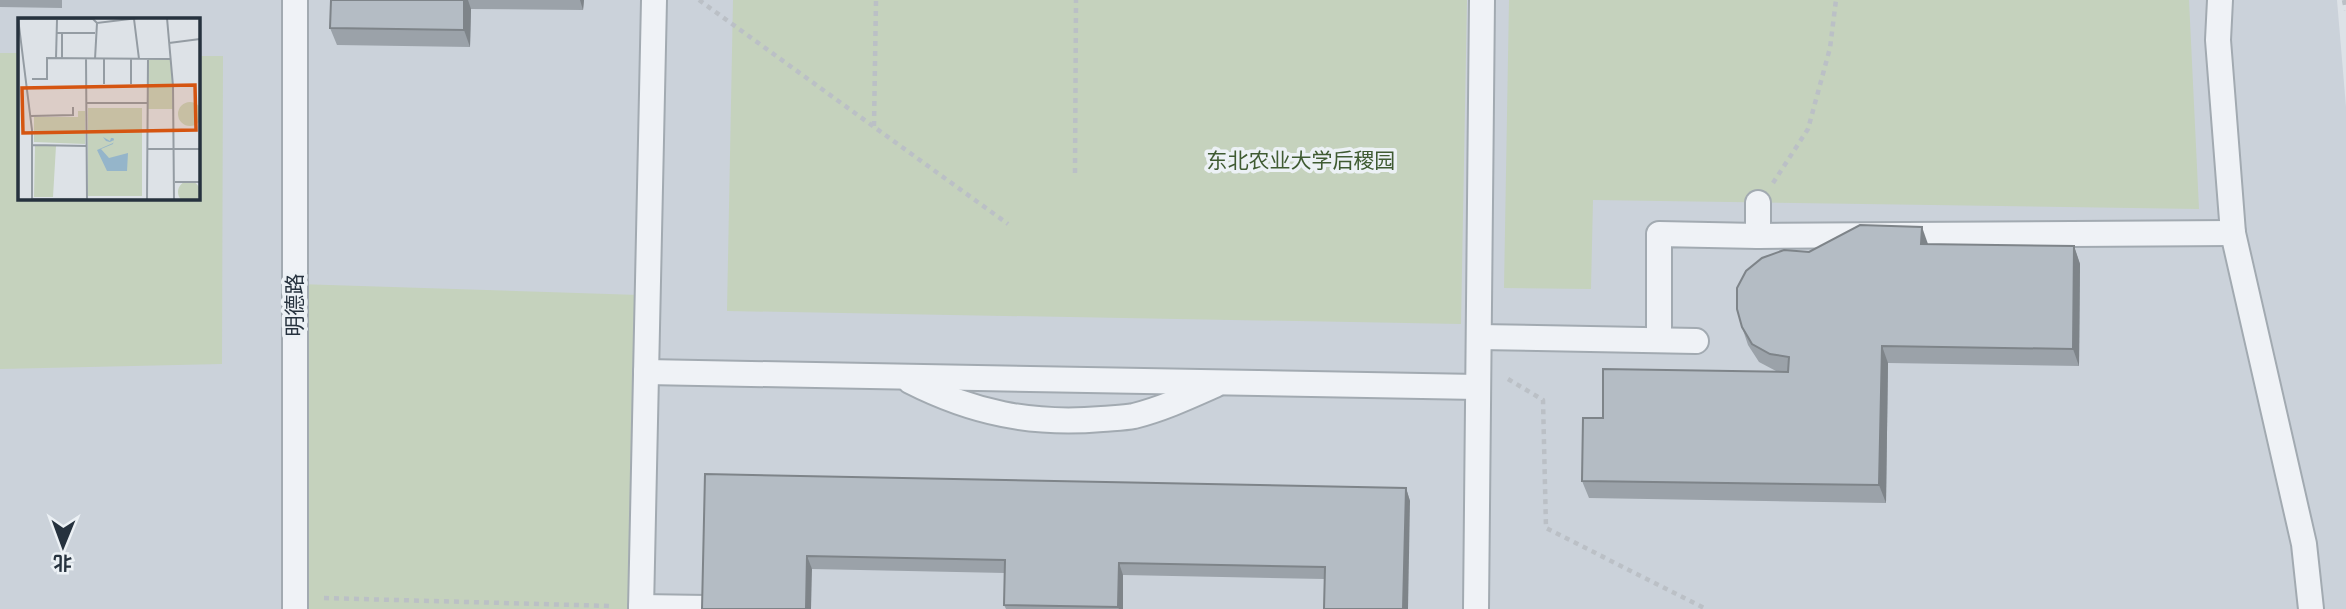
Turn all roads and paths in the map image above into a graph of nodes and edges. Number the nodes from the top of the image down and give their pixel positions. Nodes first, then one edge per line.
1 (295, 0) edge
2 (654, 0) edge
3 (699, 0) edge
4 (876, 0) edge
5 (1076, 0) edge
6 (1482, 0) edge
7 (1836, 0) edge
8 (2220, 0) edge
9 (2344, 0) edge
10 (2346, 10) edge
11 (874, 127) junction
12 (1075, 173) dead end
13 (1759, 203) joint
14 (1008, 224) dead end
15 (2233, 233) junction
16 (1758, 236) junction
17 (1479, 337) junction
18 (1659, 340) junction
19 (1696, 341) dead end
20 (646, 372) junction
21 (1479, 375) junction
22 (902, 377) junction
23 (1222, 382) junction
24 (294, 603) edge
25 (641, 608) edge
26 (707, 608) edge
27 (1476, 609) edge
28 (1706, 609) edge
29 (2311, 609) edge

1 - 24 street, 明德路
2 - 20 street
3 - 11 path
4 - 11 path
5 - 12 path
6 - 17 street
7 - 13 path
8 - 15 street
9 - 10 path
11 - 14 path
13 - 16 street
15 - 16 street
15 - 29 street
16 - 18 street
17 - 18 street
17 - 21 street
18 - 19 street
20 - 22 street
20 - 25 street
21 - 23 street
21 - 27 street
21 - 28 path
22 - 23 street
22 - 23 street
24 - 25 path
25 - 26 street

